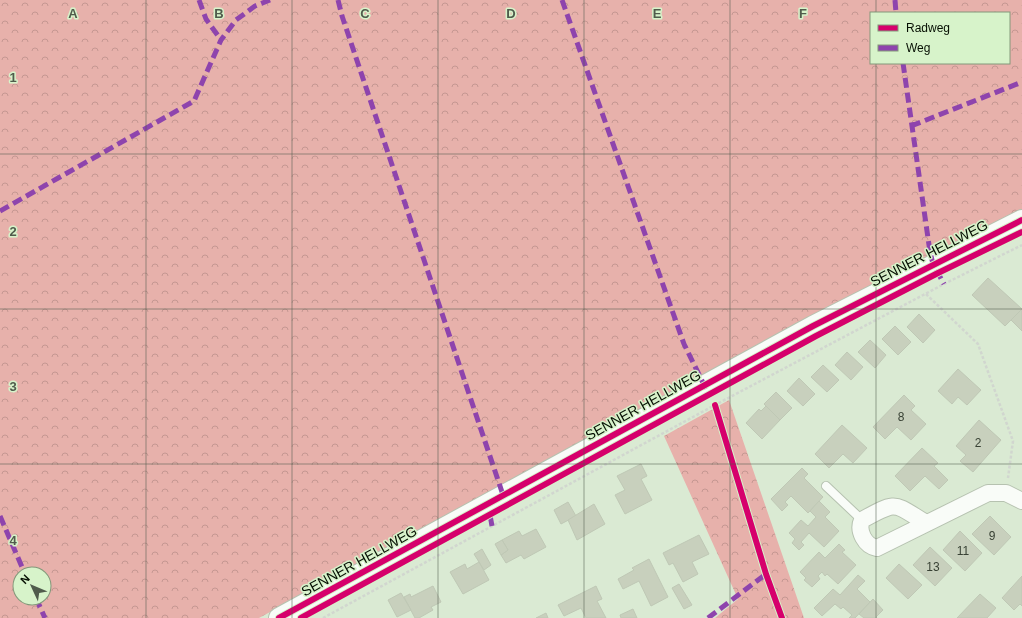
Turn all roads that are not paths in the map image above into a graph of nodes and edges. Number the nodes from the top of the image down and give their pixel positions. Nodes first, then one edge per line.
1 (1022, 220) edge
2 (826, 486) dead end
3 (1022, 501) edge
4 (862, 520) junction
5 (926, 523) junction
6 (279, 618) edge

1 - 6 street, SENNER HELLWEG
2 - 4 lane
3 - 5 street
4 - 5 street
4 - 5 street

